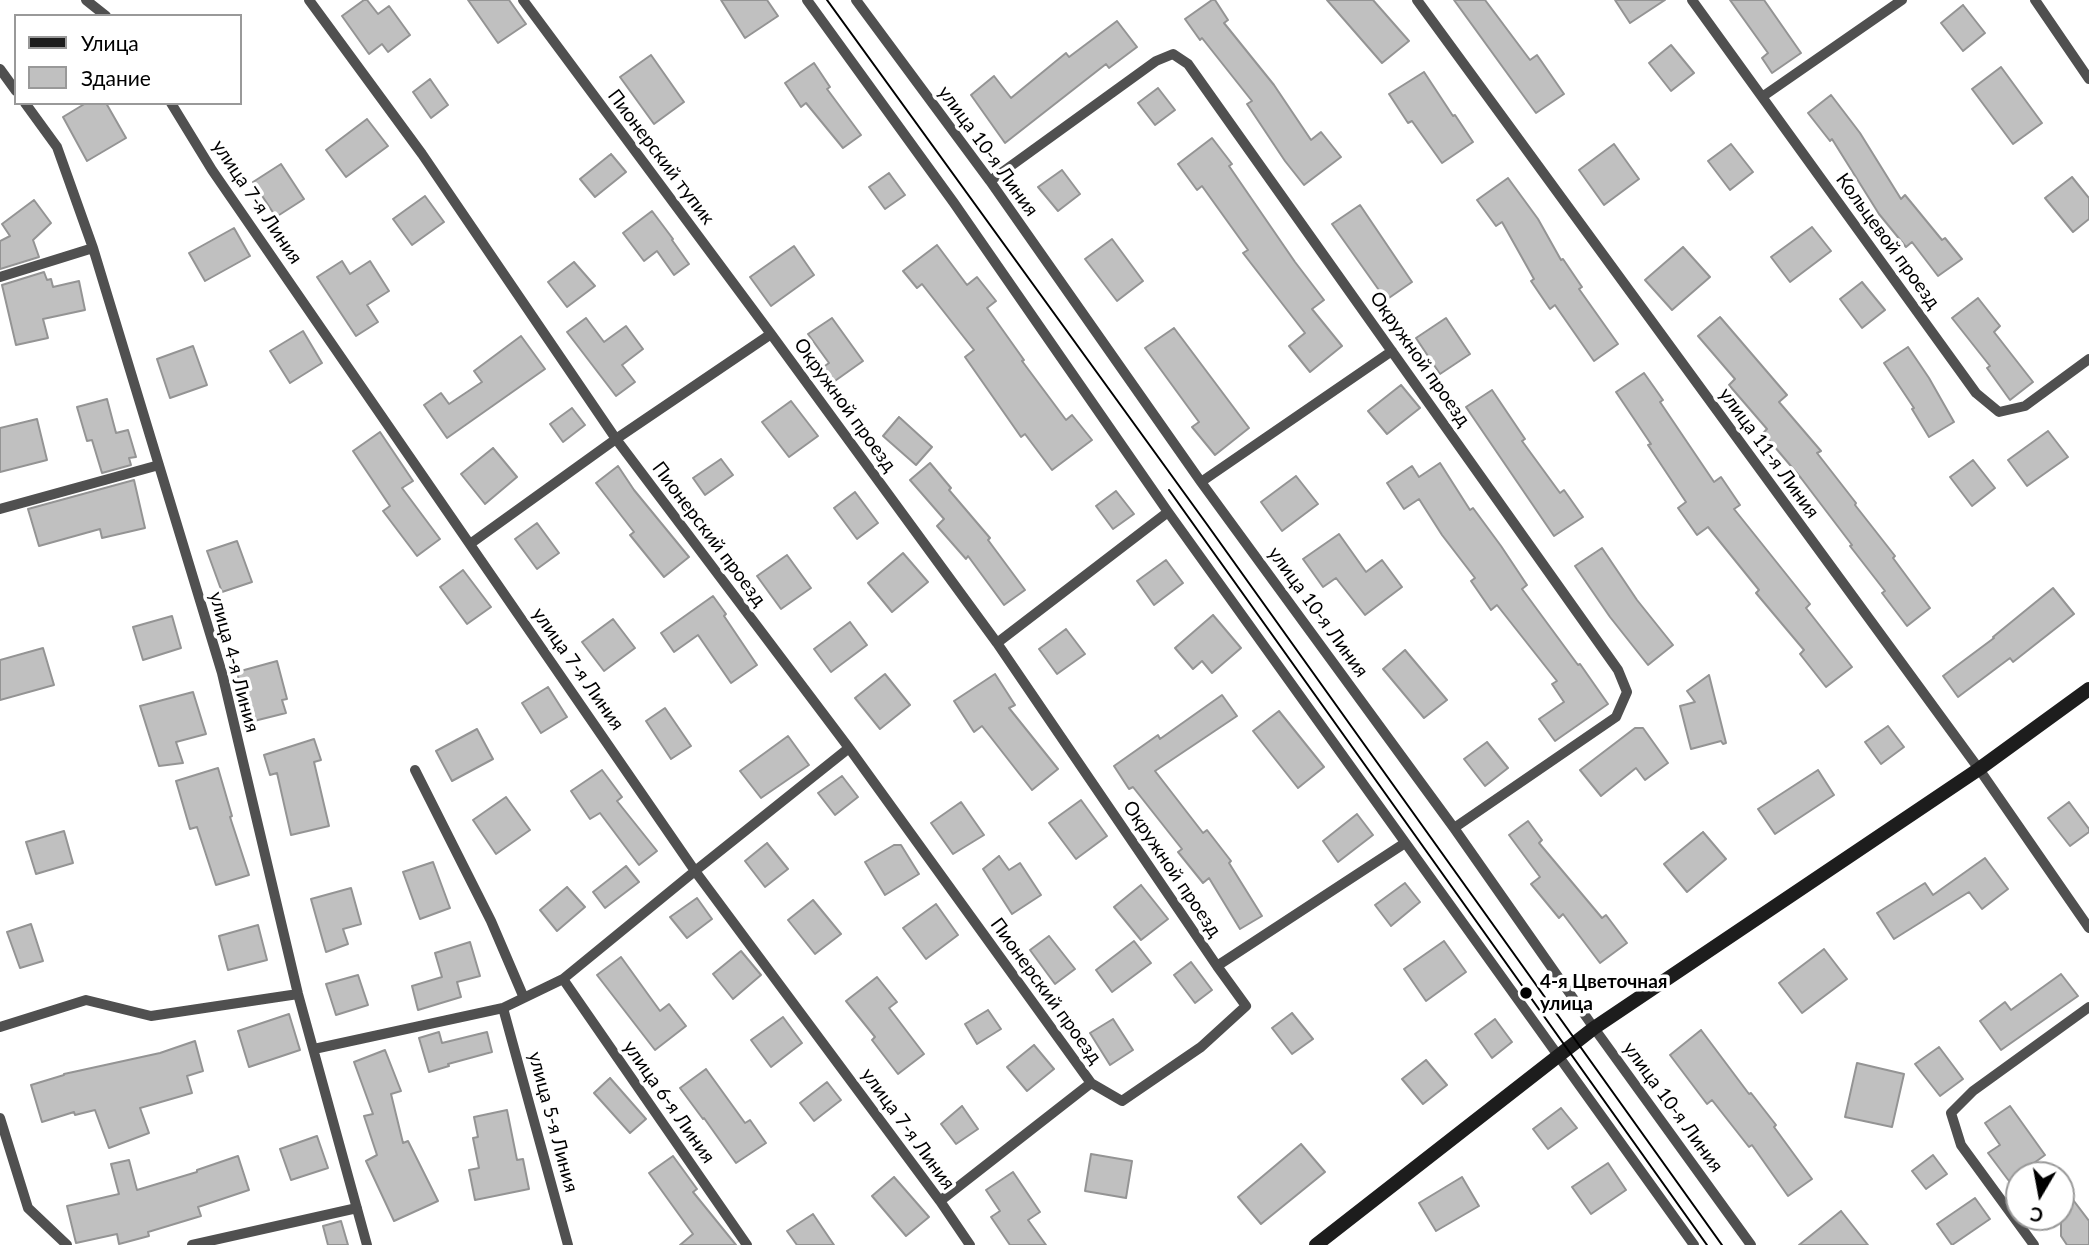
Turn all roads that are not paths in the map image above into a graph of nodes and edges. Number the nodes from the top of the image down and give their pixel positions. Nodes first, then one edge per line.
1 (86, 0) edge
2 (309, 0) edge
3 (523, 0) edge
4 (807, 0) edge
5 (856, 0) edge
6 (1417, 0) edge
7 (1692, 0) edge
8 (1902, 0) edge
9 (2035, 0) edge
10 (104, 14) edge
11 (0, 69) edge
12 (2089, 79) edge
13 (14, 88) edge
14 (1762, 97) junction
15 (26, 105) edge
16 (171, 105) edge
17 (990, 181) junction
18 (93, 248) junction
19 (0, 277) edge
20 (771, 334) junction
21 (1392, 351) junction
22 (2089, 359) edge
23 (616, 439) junction
24 (159, 465) junction
25 (1200, 482) junction
26 (0, 509) edge
27 (1168, 512) junction
28 (470, 544) junction
29 (997, 643) junction
30 (2089, 689) edge
31 (849, 748) junction
32 (1979, 769) junction
33 (415, 770) dead end
34 (1454, 828) junction
35 (1405, 843) junction
36 (695, 871) junction
37 (2089, 928) edge
38 (1217, 966) junction
39 (563, 979) junction
40 (298, 994) junction
41 (524, 998) junction
42 (2089, 1007) edge
43 (503, 1009) junction
44 (0, 1027) edge
45 (1594, 1028) junction
46 (314, 1049) junction
47 (1559, 1055) junction
48 (1091, 1083) junction
49 (0, 1118) edge
50 (940, 1201) junction
51 (357, 1208) junction
52 (67, 1245) edge
53 (192, 1245) edge
54 (367, 1245) edge
55 (568, 1245) edge
56 (747, 1245) edge
57 (970, 1245) edge
58 (1317, 1245) edge
59 (1694, 1245) edge
60 (1751, 1245) edge
61 (2034, 1245) edge

1 - 10 lane
2 - 23 lane, Пионерский проезд
3 - 20 lane, Пионерский тупик
4 - 27 lane
5 - 17 lane, улица 10-я Линия
6 - 32 lane, улица 11-я Линия
7 - 14 lane, Кольцевой проезд
8 - 14 lane
9 - 12 lane
11 - 13 lane
14 - 22 lane, Кольцевой проезд
15 - 18 lane, улица 4-я Линия
16 - 28 lane, улица 7-я Линия
17 - 21 lane, Окружной проезд
17 - 25 lane, улица 10-я Линия
18 - 19 lane
18 - 24 lane, улица 4-я Линия
20 - 23 lane
20 - 29 lane, Окружной проезд
21 - 25 lane
21 - 34 lane, Окружной проезд
23 - 28 lane
23 - 31 lane, Пионерский проезд
24 - 26 lane
24 - 40 lane, улица 4-я Линия
25 - 34 lane, улица 10-я Линия
27 - 29 lane
27 - 35 lane
28 - 36 lane, улица 7-я Линия
29 - 38 lane, Окружной проезд
30 - 32 street
31 - 36 lane
31 - 48 lane, Пионерский проезд
32 - 37 lane, улица 11-я Линия
32 - 45 street
33 - 41 lane
34 - 45 lane, улица 10-я Линия
35 - 38 lane, Окружной проезд
35 - 47 lane
36 - 39 lane
36 - 50 lane, улица 7-я Линия
38 - 48 lane
39 - 41 lane
39 - 56 lane, улица 6-я Линия
40 - 44 lane
40 - 46 lane, улица 4-я Линия
41 - 43 lane
42 - 61 lane
43 - 46 lane
43 - 55 lane, улица 5-я Линия
45 - 47 street
45 - 60 lane, улица 10-я Линия
46 - 51 lane, улица 4-я Линия
47 - 58 street
47 - 59 lane
48 - 50 lane
49 - 52 lane
50 - 57 lane, улица 7-я Линия
51 - 53 lane
51 - 54 lane, улица 4-я Линия

